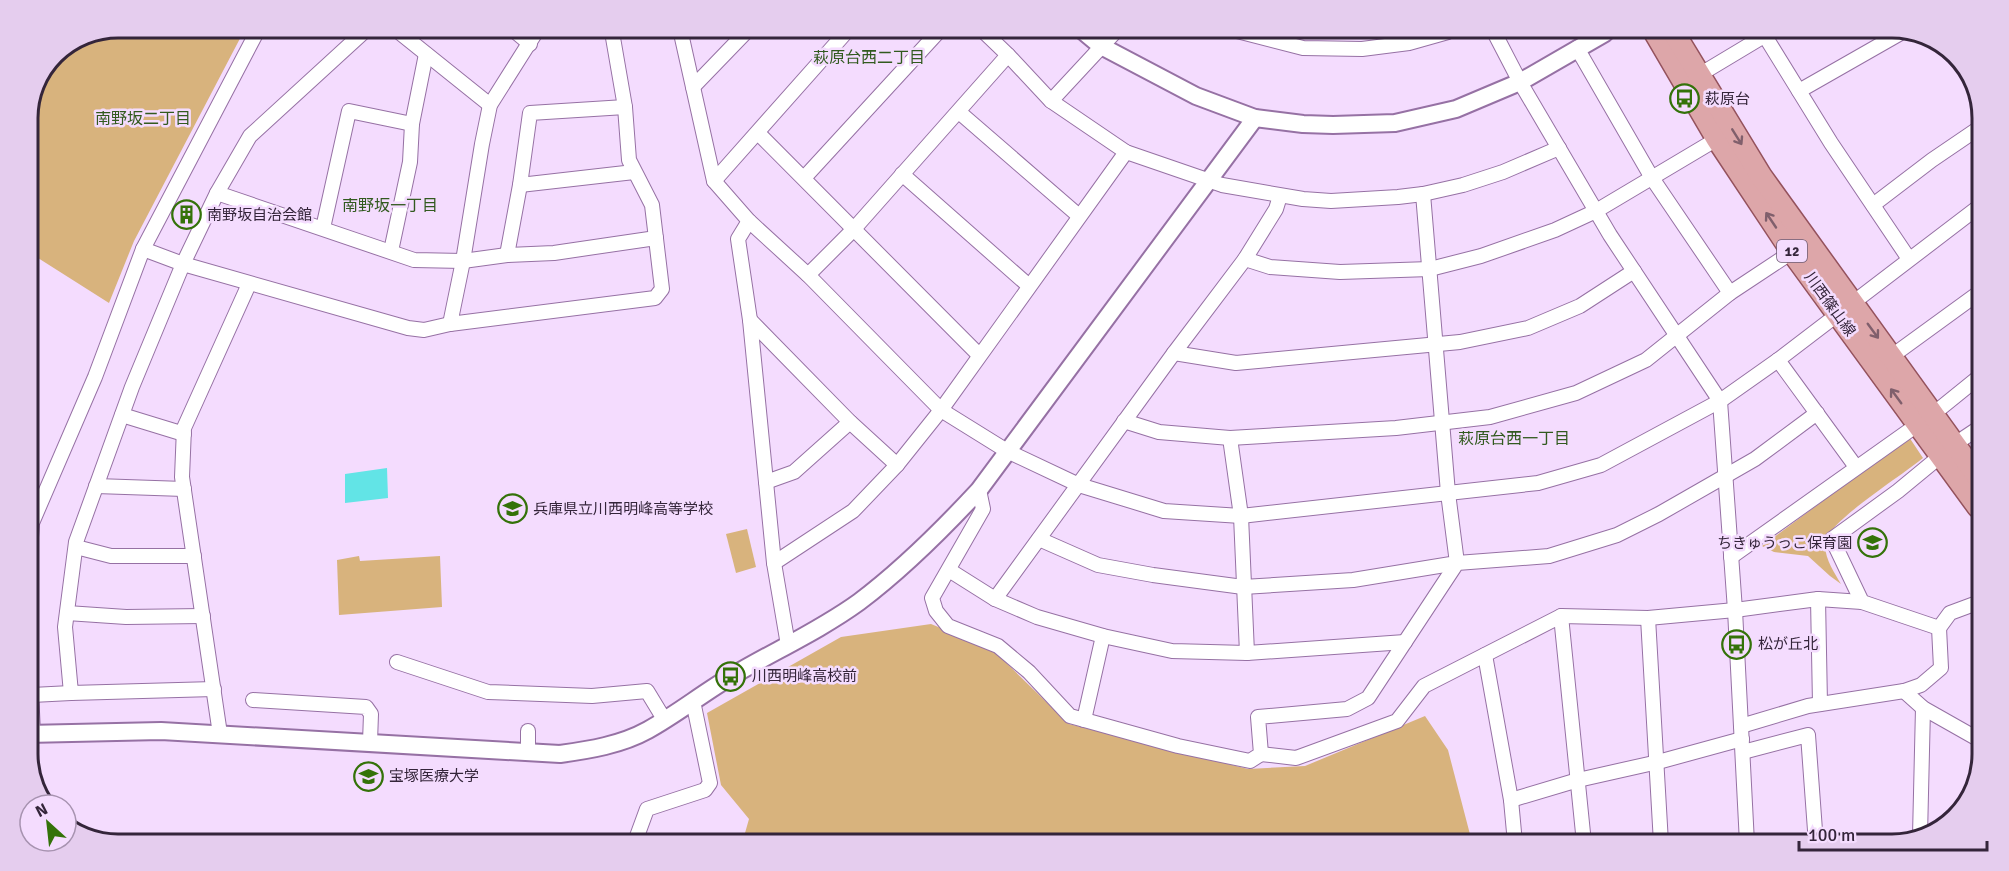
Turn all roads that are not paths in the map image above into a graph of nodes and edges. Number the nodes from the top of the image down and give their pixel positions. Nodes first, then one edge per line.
1 (253, 38) edge
2 (357, 38) edge
3 (406, 38) edge
4 (523, 38) edge
5 (533, 38) edge
6 (613, 38) edge
7 (682, 38) edge
8 (740, 38) edge
9 (841, 38) edge
10 (933, 38) edge
11 (990, 38) edge
12 (1091, 38) edge
13 (1109, 38) edge
14 (1264, 38) edge
15 (1428, 38) edge
16 (1497, 38) edge
17 (1596, 38) edge
18 (1658, 38) edge
19 (1677, 38) edge
20 (1760, 38) edge
21 (1769, 38) edge
22 (1892, 38) edge
23 (530, 44) junction
24 (1101, 46) junction
25 (1577, 48) junction
26 (426, 54) junction
27 (1008, 55) junction
28 (1699, 75) junction
29 (1520, 82) junction
30 (693, 87) junction
31 (1799, 91) junction
32 (1052, 101) junction
33 (490, 105) junction
34 (625, 108) junction
35 (959, 112) junction
36 (1255, 118) junction
37 (412, 124) junction
38 (758, 133) junction
39 (1971, 133) edge
40 (1717, 139) junction
41 (1559, 148) junction
42 (1126, 152) junction
43 (634, 172) junction
44 (902, 174) junction
45 (804, 178) junction
46 (1652, 178) junction
47 (714, 181) junction
48 (1207, 181) junction
49 (520, 185) junction
50 (218, 194) junction
51 (1424, 194) junction
52 (1280, 196) junction
53 (1873, 205) junction
54 (1596, 211) junction
55 (1971, 212) edge
56 (1079, 216) junction
57 (749, 221) junction
58 (323, 228) junction
59 (854, 230) junction
60 (656, 238) junction
61 (143, 249) junction
62 (392, 251) junction
63 (1792, 252) junction
64 (507, 255) junction
65 (1245, 259) junction
66 (1909, 259) junction
67 (463, 261) junction
68 (183, 264) junction
69 (1430, 269) junction
70 (1634, 271) junction
71 (808, 274) junction
72 (249, 284) junction
73 (1029, 286) junction
74 (1730, 293) junction
75 (1971, 298) edge
76 (1845, 308) junction
77 (750, 320) junction
78 (450, 324) junction
79 (1678, 336) junction
80 (1437, 344) junction
81 (1174, 354) junction
82 (979, 355) junction
83 (1892, 356) junction
84 (1778, 360) junction
85 (1971, 383) edge
86 (1720, 401) junction
87 (941, 410) junction
88 (1817, 413) junction
89 (122, 415) junction
90 (1925, 420) junction
91 (850, 422) junction
92 (1124, 422) junction
93 (1444, 423) junction
94 (184, 434) junction
95 (1972, 434) edge
96 (1230, 438) junction
97 (1007, 451) junction
98 (1949, 453) junction
99 (897, 465) junction
100 (1856, 467) junction
101 (1972, 472) edge
102 (1726, 475) junction
103 (766, 482) junction
104 (1079, 485) junction
105 (96, 486) junction
106 (184, 489) junction
107 (978, 490) junction
108 (1448, 493) junction
109 (1972, 495) edge
110 (38, 504) edge
111 (1241, 516) junction
112 (1039, 539) junction
113 (76, 547) junction
114 (194, 556) junction
115 (1731, 557) junction
116 (774, 563) junction
117 (1457, 563) junction
118 (949, 570) junction
119 (1243, 587) junction
120 (995, 599) junction
121 (1818, 599) junction
122 (1862, 602) junction
123 (1972, 605) edge
124 (1735, 610) junction
125 (67, 613) junction
126 (203, 616) junction
127 (1561, 616) junction
128 (1648, 618) junction
129 (1939, 628) junction
130 (1103, 636) junction
131 (1405, 642) junction
132 (788, 645) junction
133 (1247, 653) junction
134 (1485, 655) junction
135 (397, 662) dead end
136 (1904, 691) junction
137 (71, 693) junction
138 (38, 695) edge
139 (218, 696) junction
140 (253, 700) dead end
141 (693, 701) junction
142 (1820, 704) junction
143 (1923, 708) junction
144 (664, 720) junction
145 (1084, 720) junction
146 (528, 731) dead end
147 (38, 734) edge
148 (220, 734) junction
149 (1972, 736) edge
150 (1742, 739) junction
151 (370, 742) junction
152 (528, 753) junction
153 (1261, 754) junction
154 (1658, 762) junction
155 (1578, 780) junction
156 (1511, 800) junction
157 (1920, 828) edge
158 (638, 834) edge
159 (1514, 834) edge
160 (1583, 834) edge
161 (1661, 834) edge
162 (1747, 834) edge
163 (1815, 834) edge

1 - 61 street
2 - 50 street
3 - 26 street
4 - 23 street
5 - 23 street
6 - 34 street
7 - 30 street
8 - 30 street
9 - 38 street
10 - 45 street
11 - 27 street
12 - 24 street
13 - 24 street
14 - 15 street
16 - 29 street
17 - 25 street
18 - 40 main road, 川西篠山線 / 12
19 - 28 main road, 川西篠山線 / 12
20 - 28 street
21 - 31 street
22 - 31 street
23 - 33 street
24 - 32 street
24 - 36 street
25 - 29 street
25 - 46 street
26 - 33 street
26 - 37 street
27 - 32 street
27 - 35 street
28 -> 76 main road, 川西篠山線 / 12
29 - 36 street
29 - 41 street
30 - 47 street
31 - 53 street
32 - 42 street
33 - 67 street
34 - 43 street
34 - 49 street
35 - 44 street
35 - 56 street
36 - 48 street
37 - 58 street
37 - 62 street
38 - 45 street
38 - 47 street
39 - 53 street
40 - 46 street
63 -> 40 main road, 川西篠山線 / 12
41 - 51 street
41 - 54 street
42 - 48 street
42 - 56 street
43 - 49 street
43 - 60 street
44 - 59 street
44 - 73 street
45 - 59 street
46 - 54 street
46 - 74 street
47 - 57 street
48 - 52 street
48 - 97 street
49 - 64 street
50 - 58 street
50 - 68 street
51 - 52 street
51 - 69 street
52 - 65 street
53 - 66 street
54 - 69 street
54 - 70 street
55 - 66 street
56 - 73 street
57 - 71 street
57 - 77 street
58 - 62 street
59 - 71 street
59 - 82 street
60 - 64 street
60 - 78 street
61 - 68 street
61 - 110 street
62 - 67 street
63 - 74 street
63 - 76 main road, 川西篠山線 / 12
64 - 67 street
65 - 69 street
65 - 81 street
66 - 76 street
67 - 78 street
68 - 72 street
68 - 89 street
69 - 80 street
70 - 79 street
70 - 80 street
71 - 87 street
72 - 78 street
72 - 94 street
73 - 82 street
74 - 79 street
75 - 83 street
76 -> 83 main road, 川西篠山線 / 12
76 - 84 street
90 -> 76 main road, 川西篠山線 / 12
77 - 91 street
77 - 103 street
79 - 86 street
79 - 93 street
80 - 81 street
80 - 93 street
81 - 92 street
82 - 87 street
83 - 90 main road, 川西篠山線 / 12
84 - 86 street
84 - 88 street
85 - 90 street
86 - 102 street
86 - 108 street
87 - 97 street
87 - 99 street
88 - 100 street
88 - 102 street
89 - 94 street
89 - 105 street
90 - 98 main road, 川西篠山線 / 12
90 - 100 street
91 - 99 street
91 - 103 street
92 - 96 street
92 - 104 street
93 - 96 street
93 - 108 street
94 - 106 street
95 - 98 street
96 - 111 street
97 - 104 street
97 - 107 street
98 - 101 main road, 川西篠山線 / 12
98 - 109 main road, 川西篠山線 / 12
98 - 122 street
99 - 116 street
100 - 115 street
102 - 115 street
102 - 117 street
103 - 116 street
104 - 111 street
104 - 112 street
105 - 106 street
105 - 113 street
106 - 114 street
107 - 118 street
107 - 132 street
108 - 111 street
108 - 117 street
111 - 119 street
112 - 119 street
112 - 120 street
113 - 114 street
113 - 125 street
114 - 126 street
115 - 124 street
116 - 132 street
117 - 119 street
117 - 131 street
118 - 120 street
118 - 145 street
119 - 133 street
120 - 130 street
121 - 122 street
121 - 124 street
121 - 142 street
122 - 129 street
123 - 129 street
124 - 128 street
124 - 150 street
125 - 126 street
125 - 137 street
126 - 139 street
127 - 128 street
127 - 134 street
127 - 155 street
128 - 154 street
129 - 136 street
130 - 133 street
130 - 145 street
131 - 133 street
131 - 153 street
132 - 141 street
134 - 153 street
134 - 156 street
135 - 144 street
136 - 142 street
136 - 143 street
137 - 138 street
137 - 139 street
139 - 148 street
140 - 151 street
141 - 144 street
141 - 158 street
142 - 150 street
143 - 149 street
143 - 157 street
144 - 152 street
145 - 153 street
146 - 152 street
147 - 148 street
148 - 151 street
150 - 154 street
150 - 162 street
150 - 163 street
151 - 152 street
154 - 155 street
154 - 161 street
155 - 156 street
155 - 160 street
156 - 159 street

